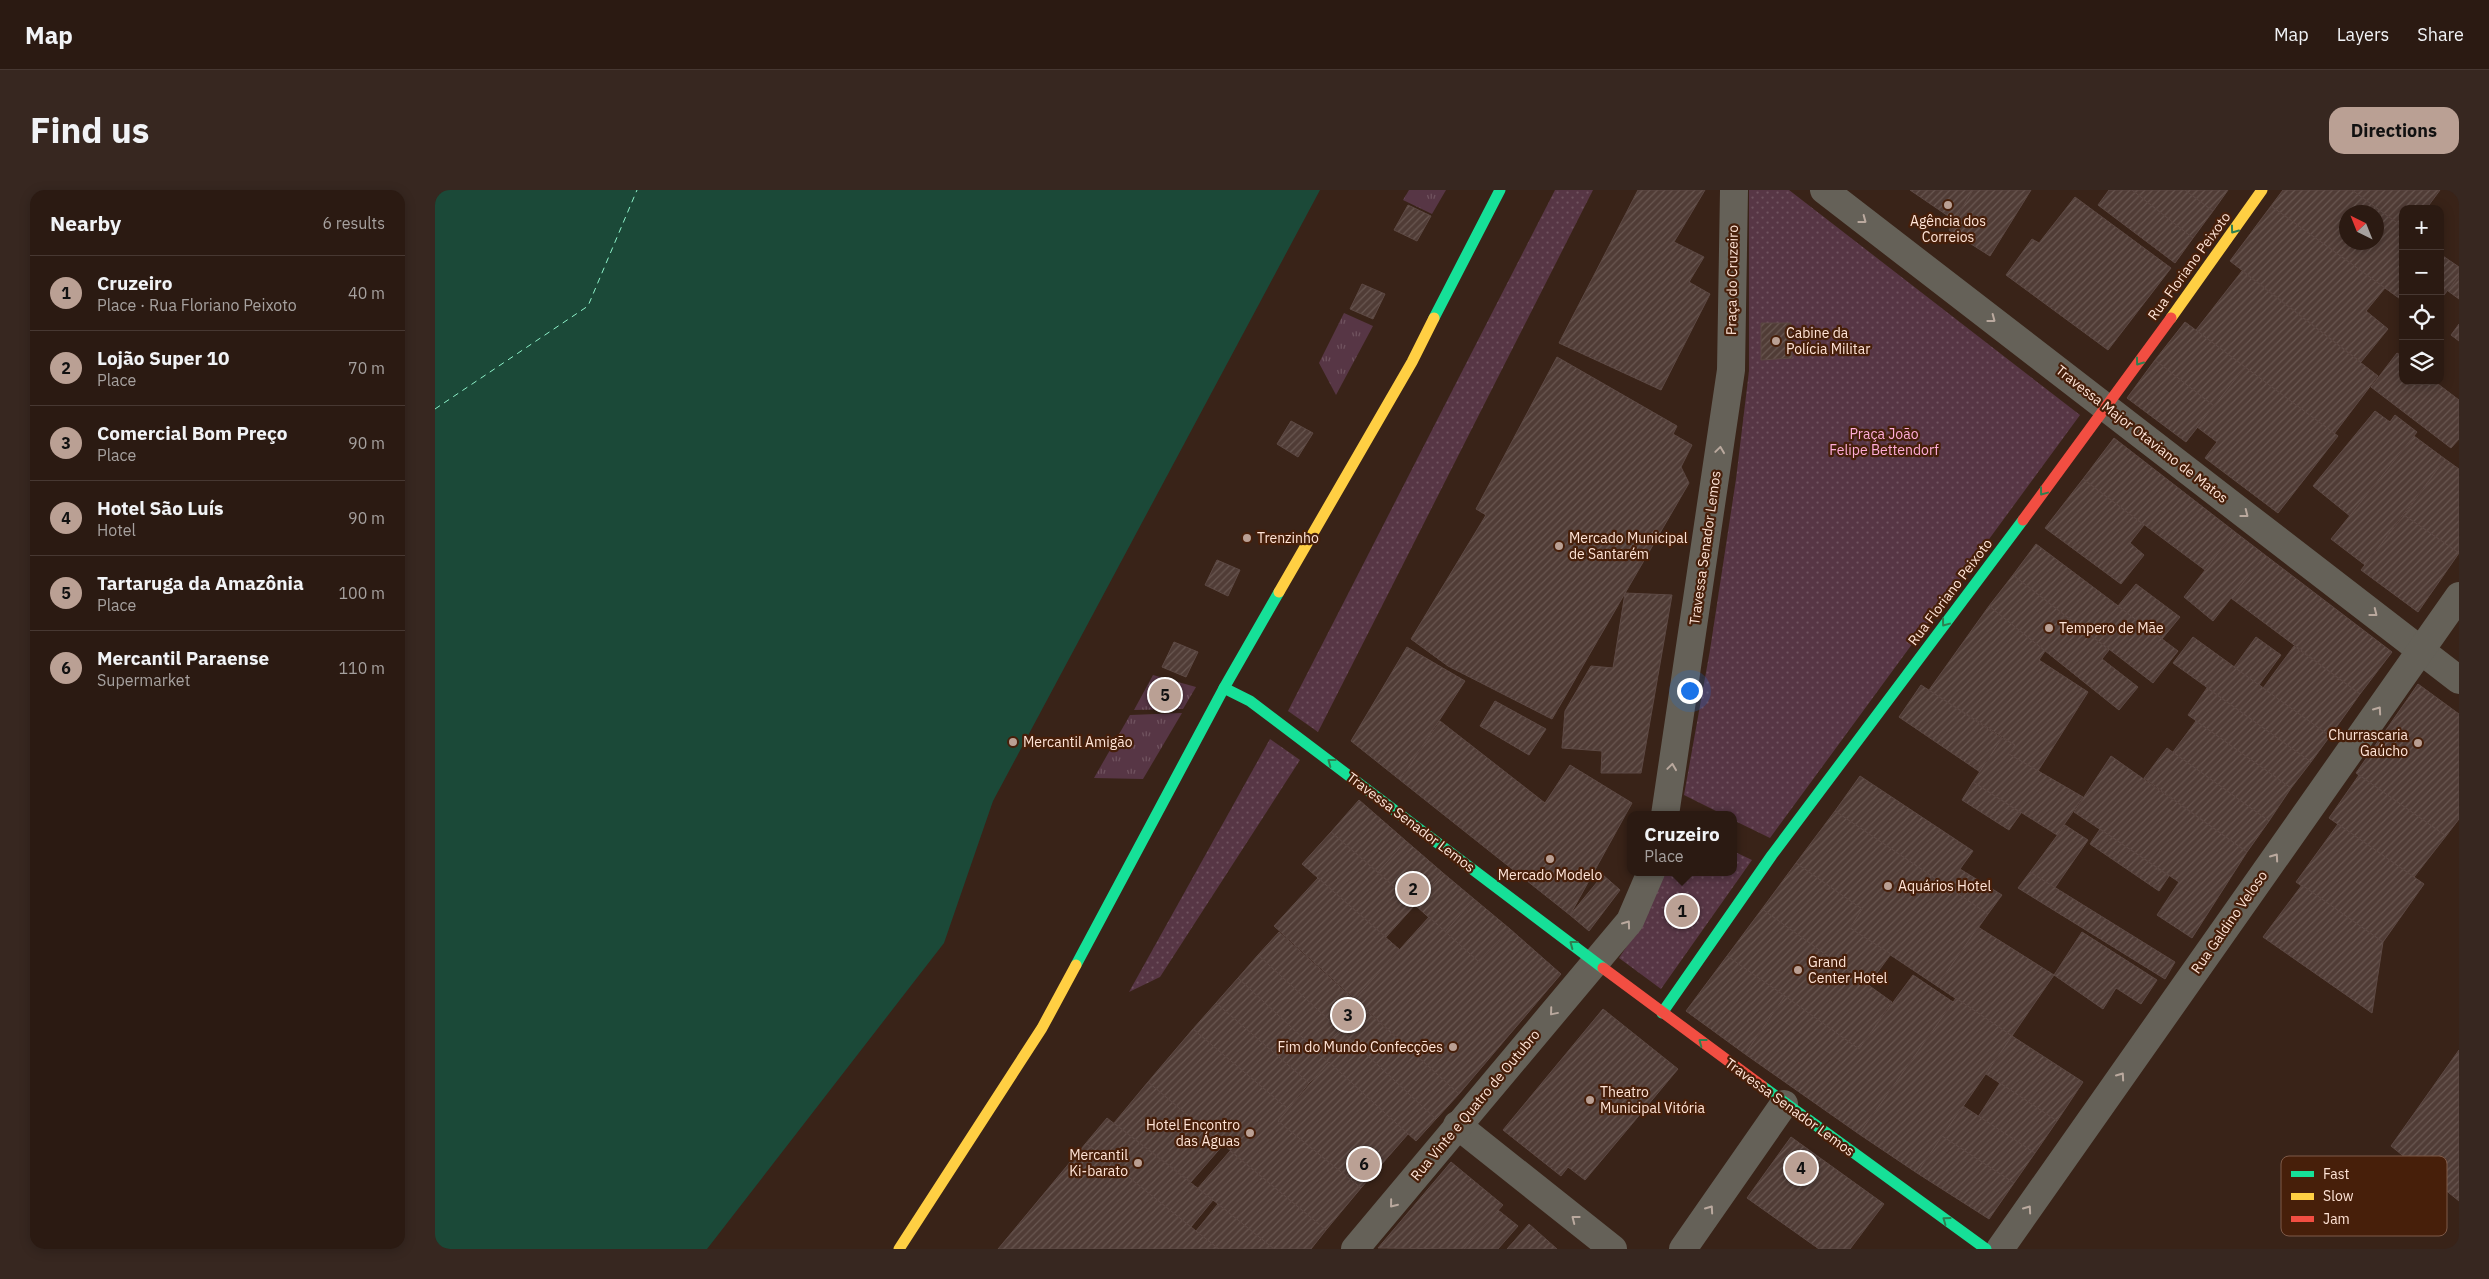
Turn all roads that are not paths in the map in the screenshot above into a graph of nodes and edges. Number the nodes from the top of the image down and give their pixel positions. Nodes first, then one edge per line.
1 (1500, 190) edge
2 (1734, 190) edge
3 (1824, 190) edge
4 (2262, 190) edge
5 (1731, 370) joint
6 (2107, 407) junction
7 (2459, 596) edge
8 (2421, 650) junction
9 (2459, 680) edge
10 (1224, 688) junction
11 (1666, 811) edge
12 (1649, 876) edge
13 (1596, 961) junction
14 (1662, 1013) junction
15 (1784, 1104) junction
16 (1457, 1125) junction
17 (903, 1247) edge
18 (1355, 1249) edge
19 (1613, 1249) edge
20 (1683, 1249) edge
21 (1986, 1249) edge
22 (2000, 1249) edge

1 - 10 street
2 - 5 street, Praça do Cruzeiro
3 -> 6 street, Travessa Major Otaviano de Matos
4 -> 6 street, Rua Floriano Peixoto
11 -> 5 street, Travessa Senador Lemos
6 -> 8 street, Travessa Major Otaviano de Matos
6 -> 14 street, Rua Floriano Peixoto
7 - 8 street, Rua Galdino Veloso
8 - 9 street, Travessa Major Otaviano de Matos
22 -> 8 street, Rua Galdino Veloso
13 -> 10 street, Travessa Senador Lemos
10 - 17 street
13 -> 12 street
13 - 14 street, Travessa Senador Lemos
13 -> 16 street, Rua Vinte e Quatro de Outubro
15 -> 14 street, Travessa Senador Lemos
20 -> 15 street
21 -> 15 street, Travessa Senador Lemos
16 -> 18 street, Rua Vinte e Quatro de Outubro
19 -> 16 street

